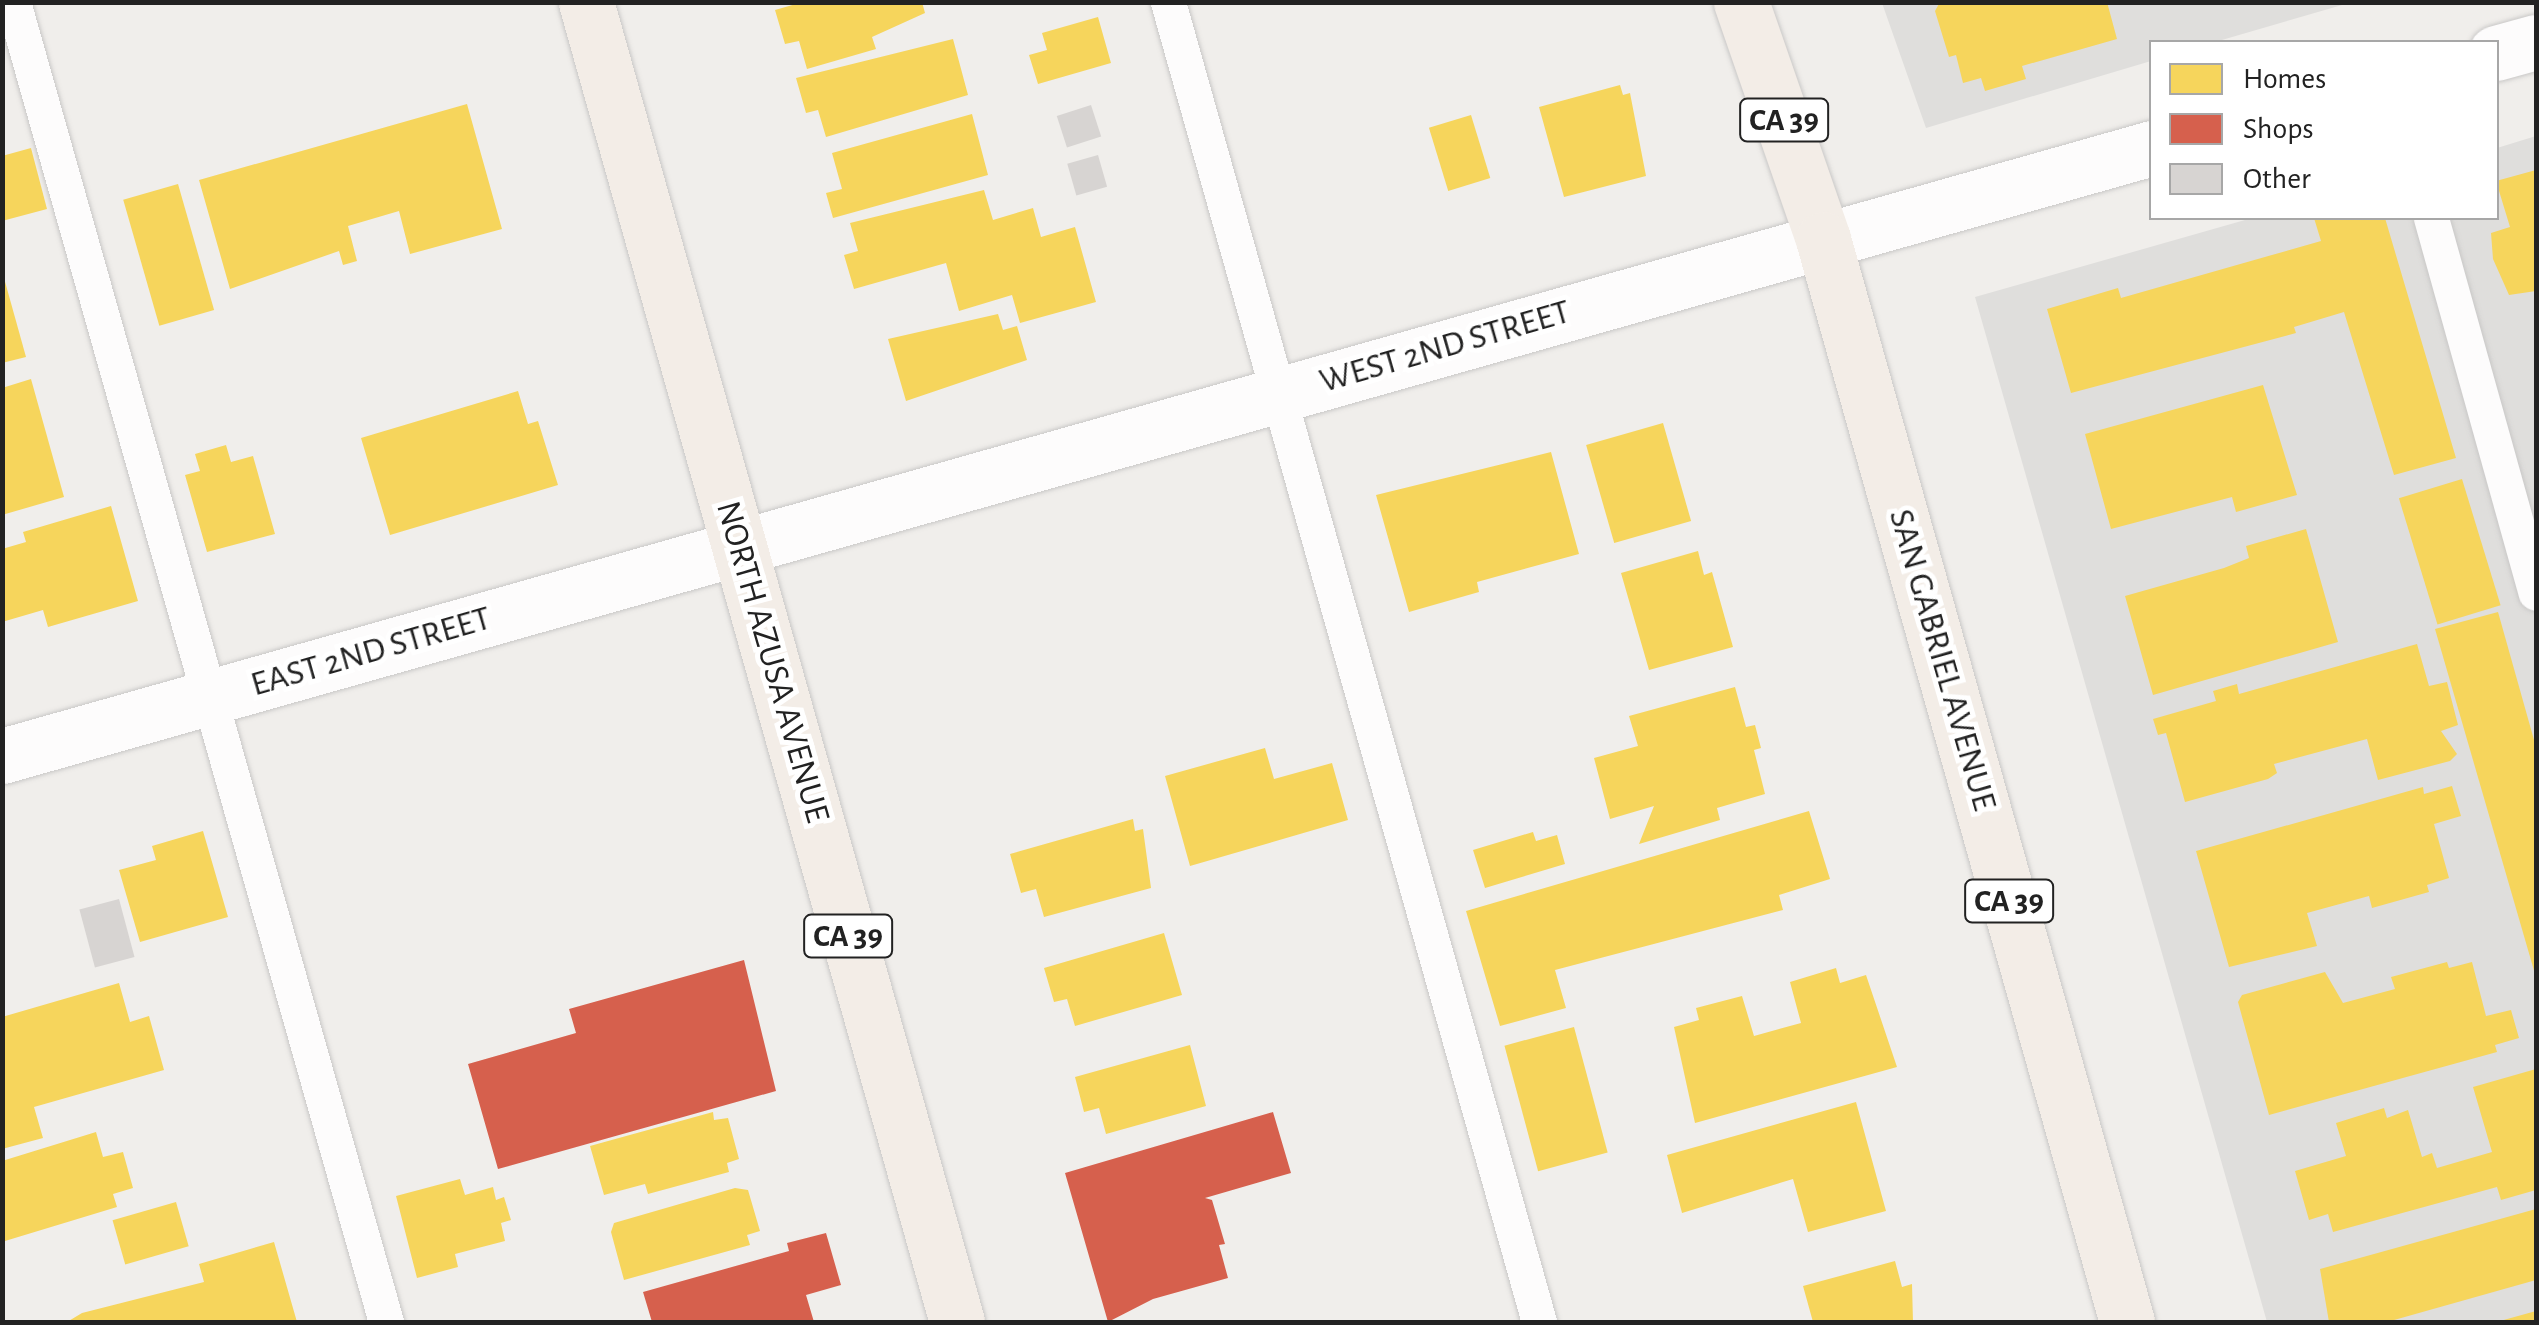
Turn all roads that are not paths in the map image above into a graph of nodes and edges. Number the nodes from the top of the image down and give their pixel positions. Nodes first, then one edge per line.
1 (13, 2) edge
2 (586, 2) edge
3 (1168, 2) edge
4 (1741, 2) edge
5 (2536, 42) edge
6 (2499, 51) edge
7 (2149, 149) edge
8 (2432, 220) edge
9 (1823, 239) junction
10 (1278, 394) junction
11 (740, 549) junction
12 (2536, 593) edge
13 (208, 698) junction
14 (2, 756) edge
15 (386, 1322) edge
16 (956, 1322) edge
17 (1539, 1322) edge
18 (2127, 1322) edge

1 - 13 lane
2 - 11 main road, NORTH AZUSA AVENUE / CA 39
3 - 10 lane
4 - 9 main road, SAN GABRIEL AVENUE / CA 39
5 - 6 street
7 - 9 street, WEST 2ND STREET
8 - 12 lane
9 - 10 street, WEST 2ND STREET
9 - 18 main road, SAN GABRIEL AVENUE / CA 39
10 - 11 street, WEST 2ND STREET
10 - 17 lane
11 - 13 street, EAST 2ND STREET
11 - 16 main road, NORTH AZUSA AVENUE / CA 39
13 - 14 street, EAST 2ND STREET
13 - 15 lane

